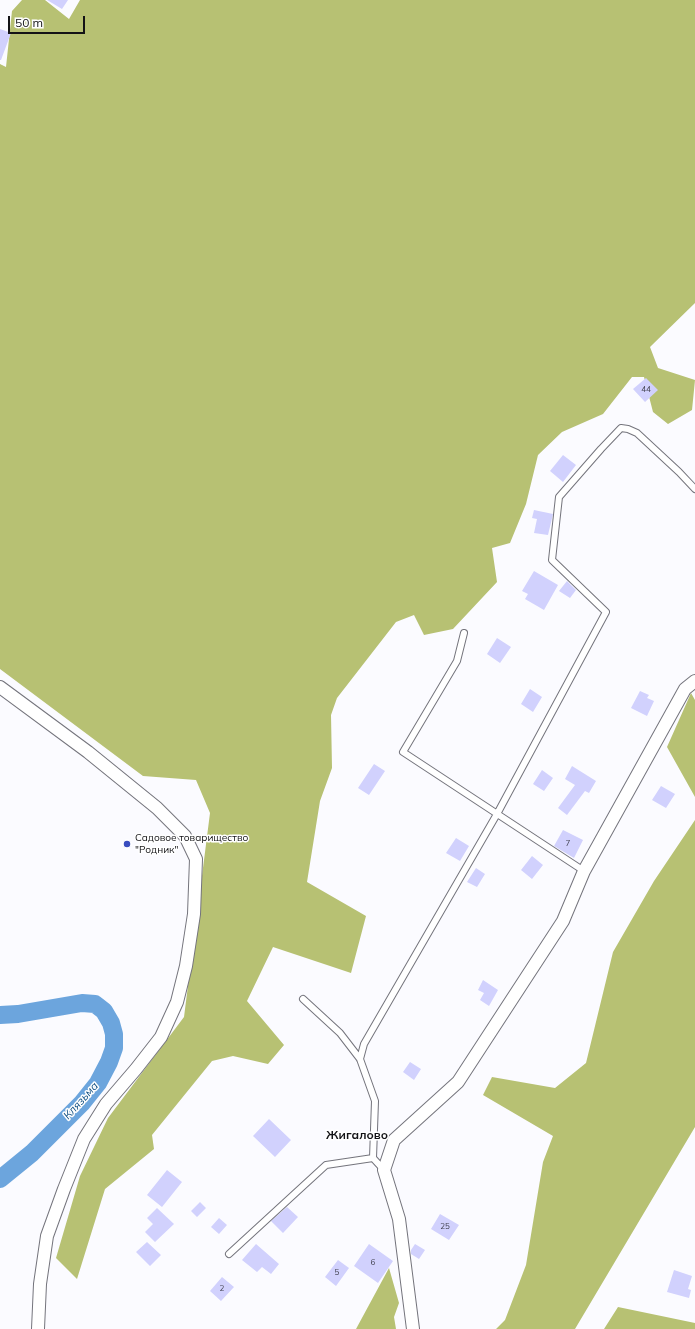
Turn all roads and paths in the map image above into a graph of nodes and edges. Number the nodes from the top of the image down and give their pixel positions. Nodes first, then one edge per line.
1 (695, 489) edge
2 (464, 633) dead end
3 (695, 681) edge
4 (0, 687) edge
5 (497, 814) junction
6 (584, 871) junction
7 (303, 999) dead end
8 (360, 1059) junction
9 (373, 1158) junction
10 (384, 1170) junction
11 (229, 1254) dead end
12 (38, 1329) edge
13 (413, 1329) edge

1 - 5 lane
2 - 5 lane
3 - 6 street
4 - 12 street
5 - 6 lane
5 - 8 lane
6 - 10 street
7 - 8 lane
8 - 9 lane
9 - 10 lane
9 - 11 lane
10 - 13 street

